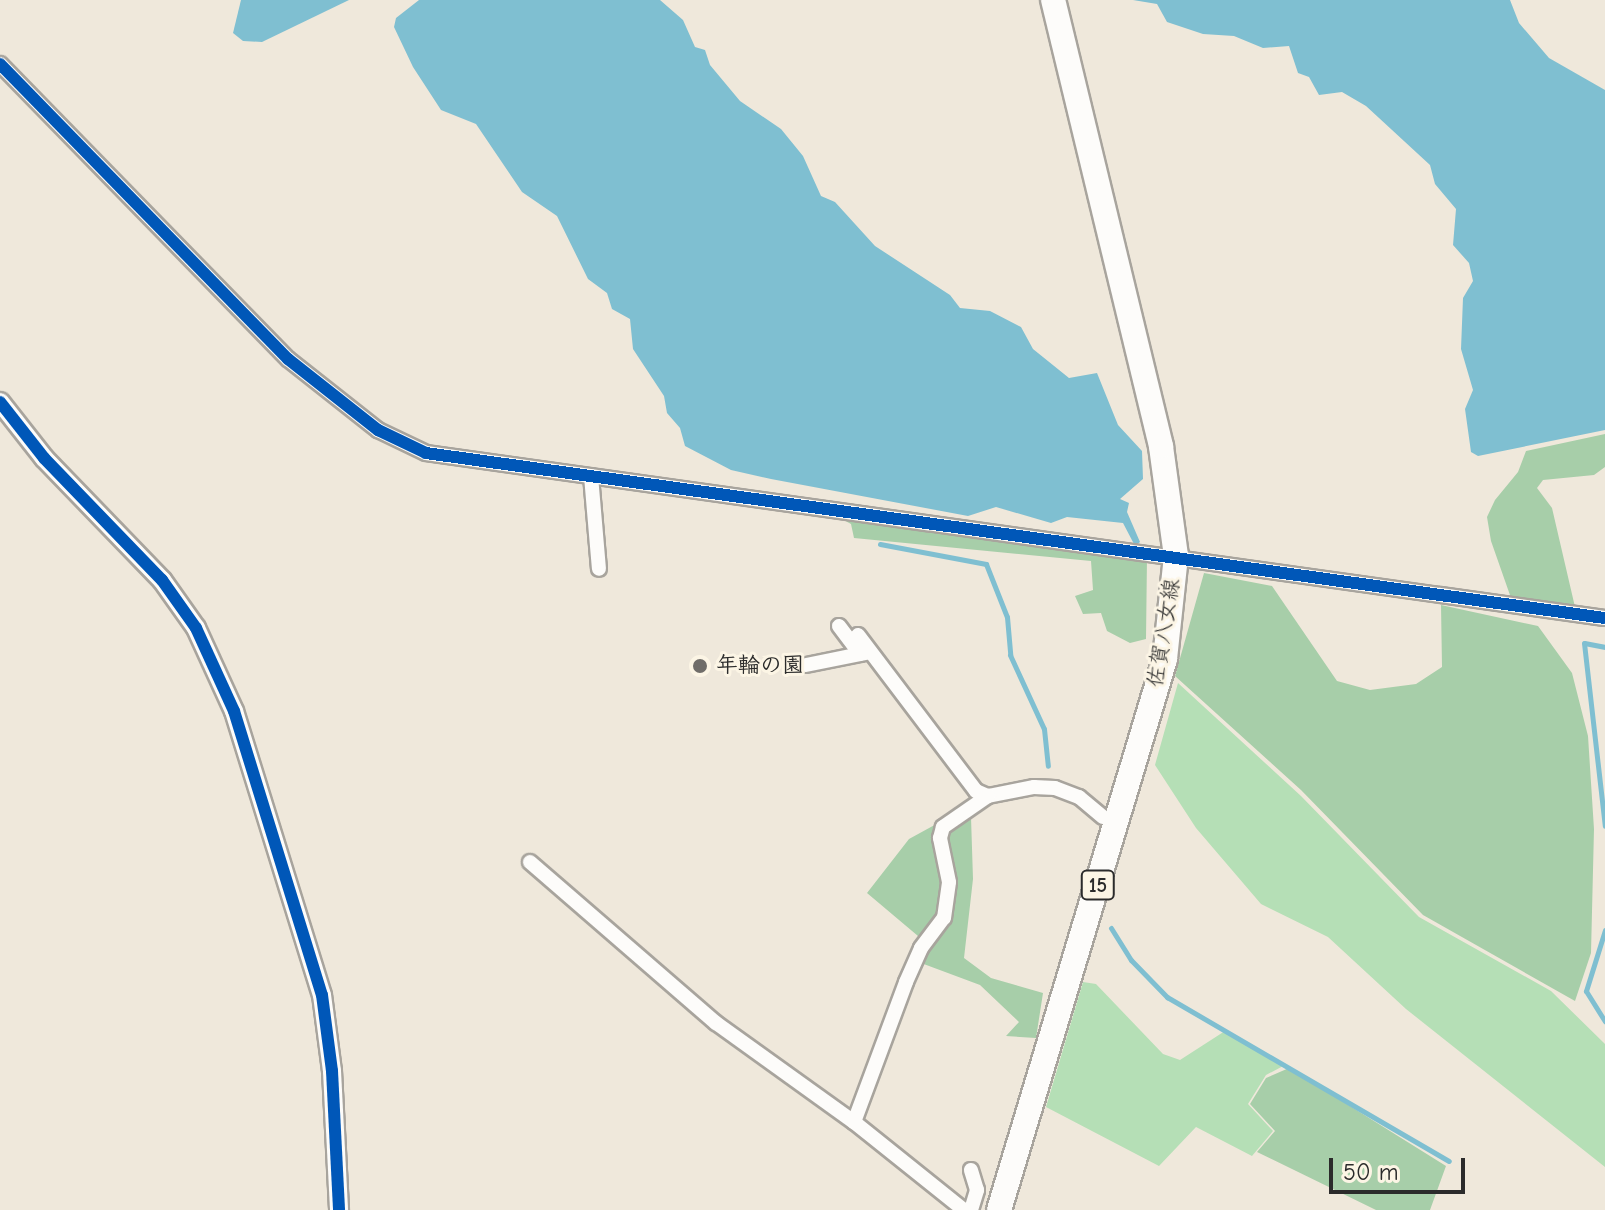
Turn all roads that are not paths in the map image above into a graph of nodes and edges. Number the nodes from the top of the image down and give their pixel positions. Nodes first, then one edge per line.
1 (1053, 0) edge
2 (0, 64) edge
3 (0, 402) edge
4 (591, 476) junction
5 (1176, 556) junction
6 (599, 569) dead end
7 (1605, 618) edge
8 (839, 626) dead end
9 (858, 635) dead end
10 (865, 653) junction
11 (806, 665) dead end
12 (988, 796) junction
13 (1103, 817) dead end
14 (530, 862) dead end
15 (854, 1122) junction
16 (971, 1170) dead end
17 (339, 1210) edge
18 (964, 1210) edge
19 (971, 1210) edge
20 (999, 1210) edge

1 - 5 main road, 佐賀八女線 / 15
2 - 4 street
3 - 17 street
4 - 5 street
4 - 6 street
5 - 7 street
5 - 20 main road, 佐賀八女線 / 15
8 - 10 street
9 - 10 street
10 - 11 street
10 - 12 street
12 - 13 street
12 - 15 street
14 - 15 street
15 - 18 street
16 - 19 street

